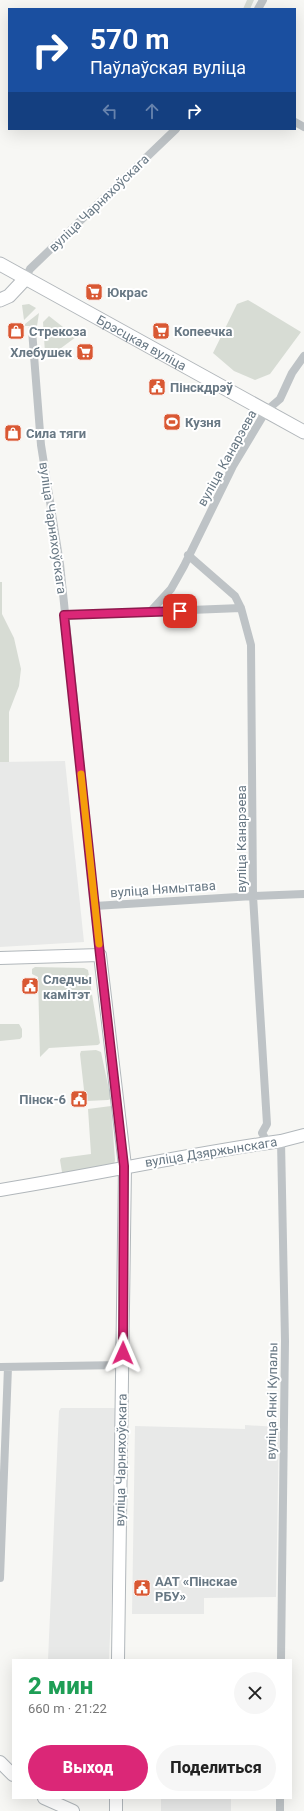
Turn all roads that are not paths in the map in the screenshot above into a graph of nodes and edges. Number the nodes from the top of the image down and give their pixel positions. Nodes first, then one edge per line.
1 (175, 130) edge
2 (0, 264) edge
3 (25, 279) junction
4 (0, 300) edge
5 (32, 330) dead end
6 (304, 356) edge
7 (266, 411) junction
8 (304, 432) edge
9 (188, 555) junction
10 (241, 608) junction
11 (150, 612) junction
12 (64, 615) junction
13 (304, 894) edge
14 (253, 896) junction
15 (95, 906) junction
16 (100, 955) junction
17 (0, 958) edge
18 (304, 1135) edge
19 (281, 1141) junction
20 (268, 1143) junction
21 (124, 1166) junction
22 (0, 1190) edge
23 (123, 1364) junction
24 (4, 1367) edge
25 (0, 1578) edge
26 (118, 1659) edge
27 (281, 1659) edge
28 (0, 1762) edge
29 (12, 1774) edge
30 (46, 1799) edge
31 (116, 1799) edge
32 (280, 1799) edge
33 (73, 1811) edge
34 (116, 1811) edge
35 (280, 1811) edge

1 - 3 street, вуліца Чарняхоўскага
2 - 3 main road, Брэсцкая вуліца
3 - 4 main road
3 - 7 main road, Брэсцкая вуліца
5 - 12 street, вуліца Чарняхоўскага
6 - 7 street, вуліца Канарэева
7 - 8 main road, Брэсцкая вуліца
7 - 9 street, вуліца Канарэева
9 - 10 street, вуліца Канарэева
9 - 11 street, вуліца Канарэева
10 - 11 street
10 - 14 street, вуліца Канарэева
11 - 12 street
12 - 15 street, вуліца Чарняхоўскага
13 - 14 street, вуліца Нямытава
14 - 15 street, вуліца Нямытава
14 - 20 street, вуліца Канарэева
15 - 16 street, вуліца Чарняхоўскага
16 - 17 street
16 - 21 street, вуліца Чарняхоўскага
18 - 19 street, вуліца Дзяржынскага
19 - 20 street, вуліца Дзяржынскага
19 - 27 street, вуліца Янкі Купалы
20 - 21 street, вуліца Дзяржынскага
21 - 22 street, вуліца Дзяржынскага
21 - 23 street, вуліца Чарняхоўскага
23 - 24 street
23 - 26 street, вуліца Чарняхоўскага
24 - 25 street
28 - 29 street
30 - 33 street
31 - 34 street
32 - 35 street

